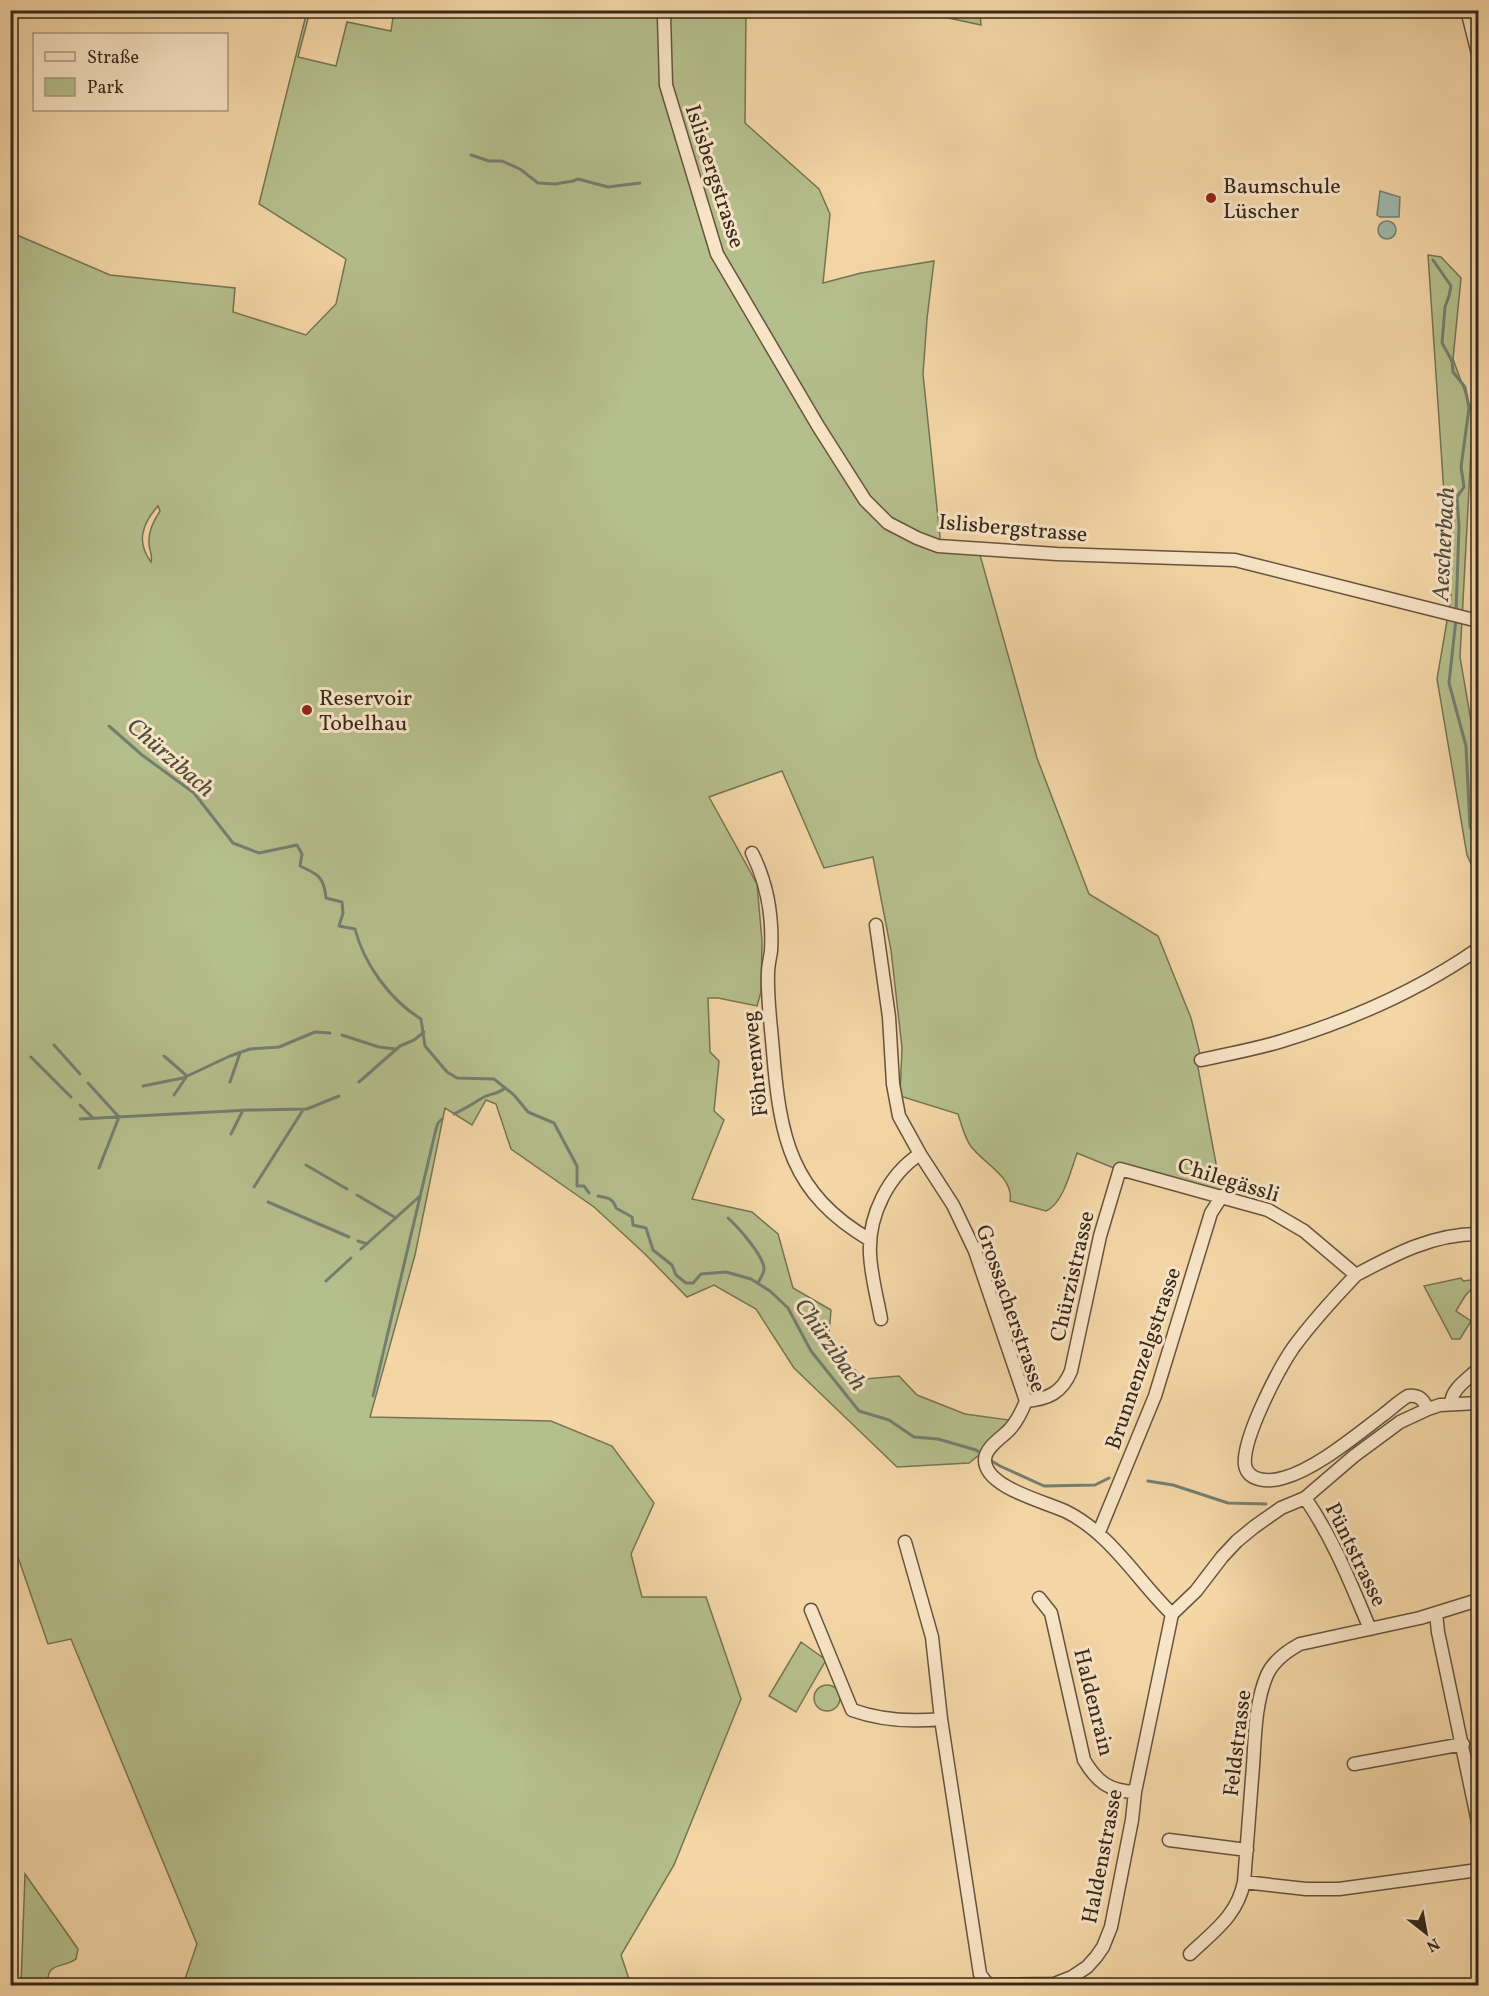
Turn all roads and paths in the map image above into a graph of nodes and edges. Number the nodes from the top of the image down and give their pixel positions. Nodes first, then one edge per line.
1 (1467, 10) edge
2 (663, 14) edge
3 (1479, 54) edge
4 (1479, 621) edge
5 (752, 854) dead end
6 (876, 925) dead end
7 (1479, 949) edge
8 (1201, 1060) dead end
9 (920, 1154) junction
10 (1120, 1169) joint
11 (1222, 1196) junction
12 (1479, 1234) edge
13 (870, 1240) junction
14 (1356, 1275) junction
15 (881, 1318) dead end
16 (1479, 1369) edge
17 (1026, 1401) junction
18 (1451, 1404) junction
19 (1479, 1404) edge
20 (1428, 1409) junction
21 (1305, 1498) junction
22 (1099, 1532) junction
23 (905, 1542) dead end
24 (1039, 1598) dead end
25 (1479, 1600) edge
26 (811, 1610) dead end
27 (1436, 1613) junction
28 (1172, 1614) junction
29 (1370, 1629) junction
30 (941, 1719) junction
31 (1463, 1744) junction
32 (1354, 1764) dead end
33 (1135, 1792) junction
34 (1479, 1822) edge
35 (1169, 1840) dead end
36 (1247, 1850) junction
37 (1479, 1870) edge
38 (1244, 1882) junction
39 (1190, 1954) dead end

1 - 3 street
2 - 4 street, Islisbergstrasse
5 - 13 street, Föhrenweg
6 - 9 street, Grossacherstrasse
7 - 8 street
9 - 13 street
9 - 17 street, Grossacherstrasse
10 - 11 street, Chilegässli
10 - 17 street, Chürzistrasse
11 - 14 street, Chilegässli
11 - 22 street, Brunnenzelgstrasse
12 - 14 street
13 - 15 street
14 - 20 street
16 - 18 street
17 - 22 street, Grossacherstrasse
18 - 19 street
18 - 20 street
20 - 21 street
21 - 28 street
21 - 29 street, Püntstrasse
22 - 28 street, Grossacherstrasse
23 - 30 street, Haldenstrasse
24 - 33 street, Haldenrain
25 - 27 street, Feldstrasse
26 - 30 street
27 - 29 street, Feldstrasse
27 - 31 street
28 - 33 street, Haldenstrasse
29 - 36 street, Feldstrasse
30 - 33 street, Haldenstrasse
31 - 32 street
31 - 34 street
35 - 36 street
36 - 38 street, Feldstrasse
37 - 38 street
38 - 39 street, Feldstrasse

